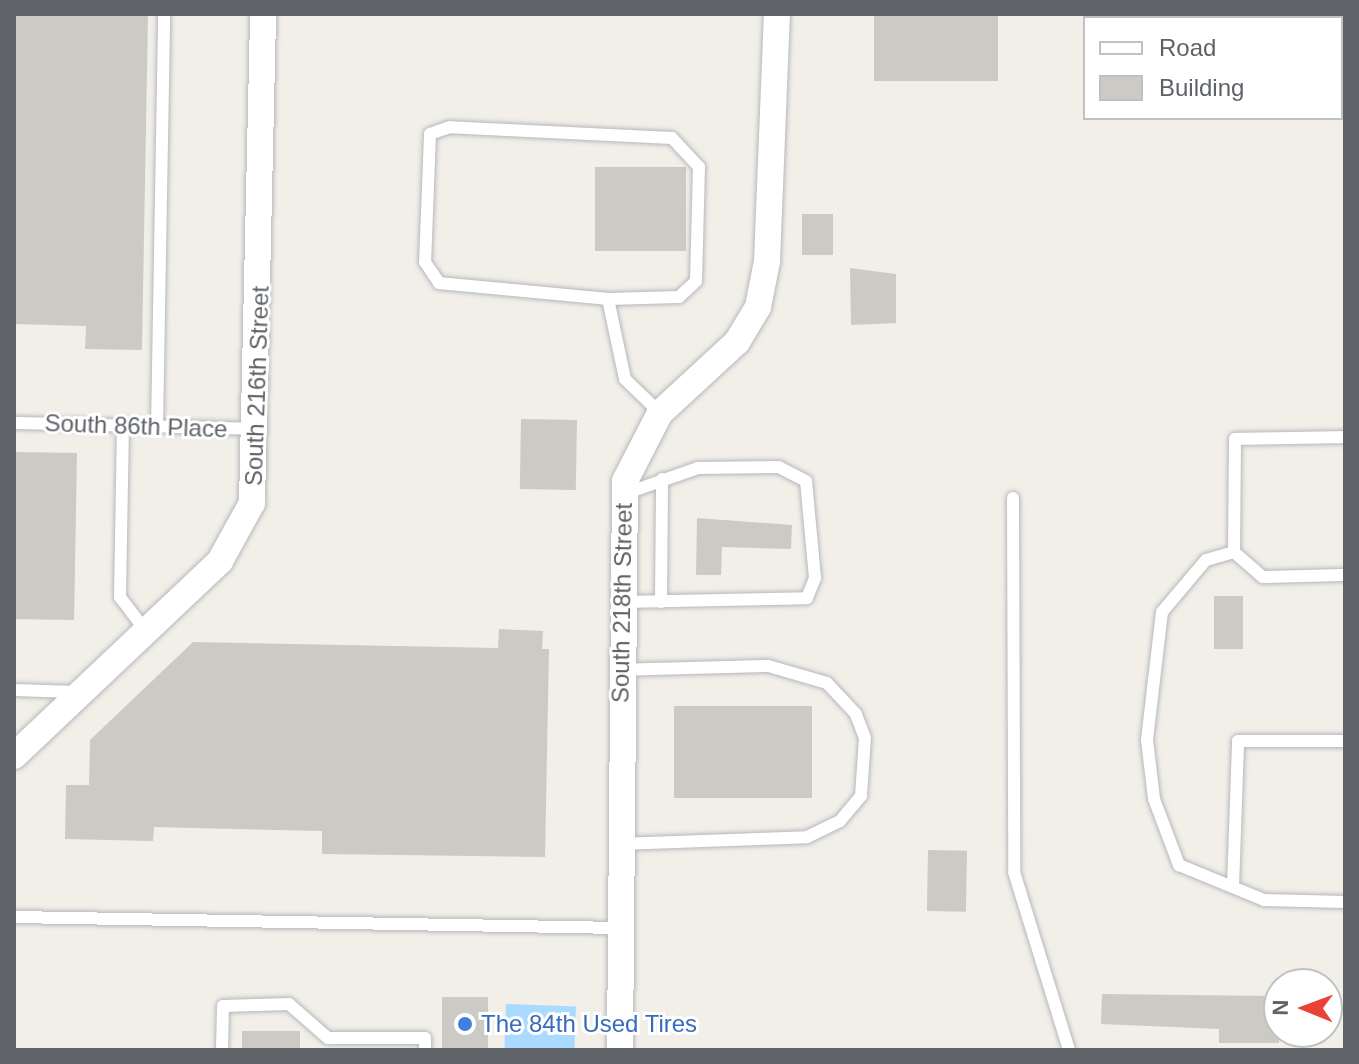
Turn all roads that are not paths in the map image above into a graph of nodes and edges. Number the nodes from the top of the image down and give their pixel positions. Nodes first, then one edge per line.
1 (164, 14) edge
2 (263, 14) edge
3 (777, 14) edge
4 (608, 299) junction
5 (660, 413) junction
6 (14, 423) edge
7 (123, 425) junction
8 (157, 426) junction
9 (258, 429) junction
10 (1345, 437) edge
11 (662, 479) junction
12 (623, 495) junction
13 (1013, 498) dead end
14 (1234, 552) junction
15 (1345, 575) edge
16 (619, 602) junction
17 (661, 602) junction
18 (145, 630) junction
19 (620, 670) junction
20 (14, 690) edge
21 (77, 692) junction
22 (1345, 741) edge
23 (14, 756) edge
24 (620, 844) junction
25 (1233, 887) junction
26 (1345, 902) edge
27 (14, 917) edge
28 (620, 928) junction
29 (222, 1050) edge
30 (425, 1050) edge
31 (620, 1050) edge
32 (1069, 1050) edge

1 - 8 lane
2 - 9 street, South 216th Street
3 - 5 street, South 218th Street
4 - 4 lane
4 - 5 lane
5 - 12 street, South 218th Street
6 - 7 lane, South 86th Place
7 - 8 lane, South 86th Place
7 - 18 lane
8 - 9 lane, South 86th Place
9 - 18 street, South 216th Street
10 - 14 lane
11 - 12 lane
11 - 17 lane
11 - 17 lane
12 - 16 street, South 218th Street
13 - 32 lane
14 - 15 lane
14 - 25 lane
16 - 17 lane
16 - 19 street, South 218th Street
18 - 21 street, South 216th Street
19 - 24 street, South 218th Street
19 - 24 lane
20 - 21 lane
21 - 23 street, South 216th Street
22 - 25 lane
24 - 28 street, South 218th Street
25 - 26 lane
27 - 28 lane
28 - 31 street, South 218th Street
29 - 30 lane

